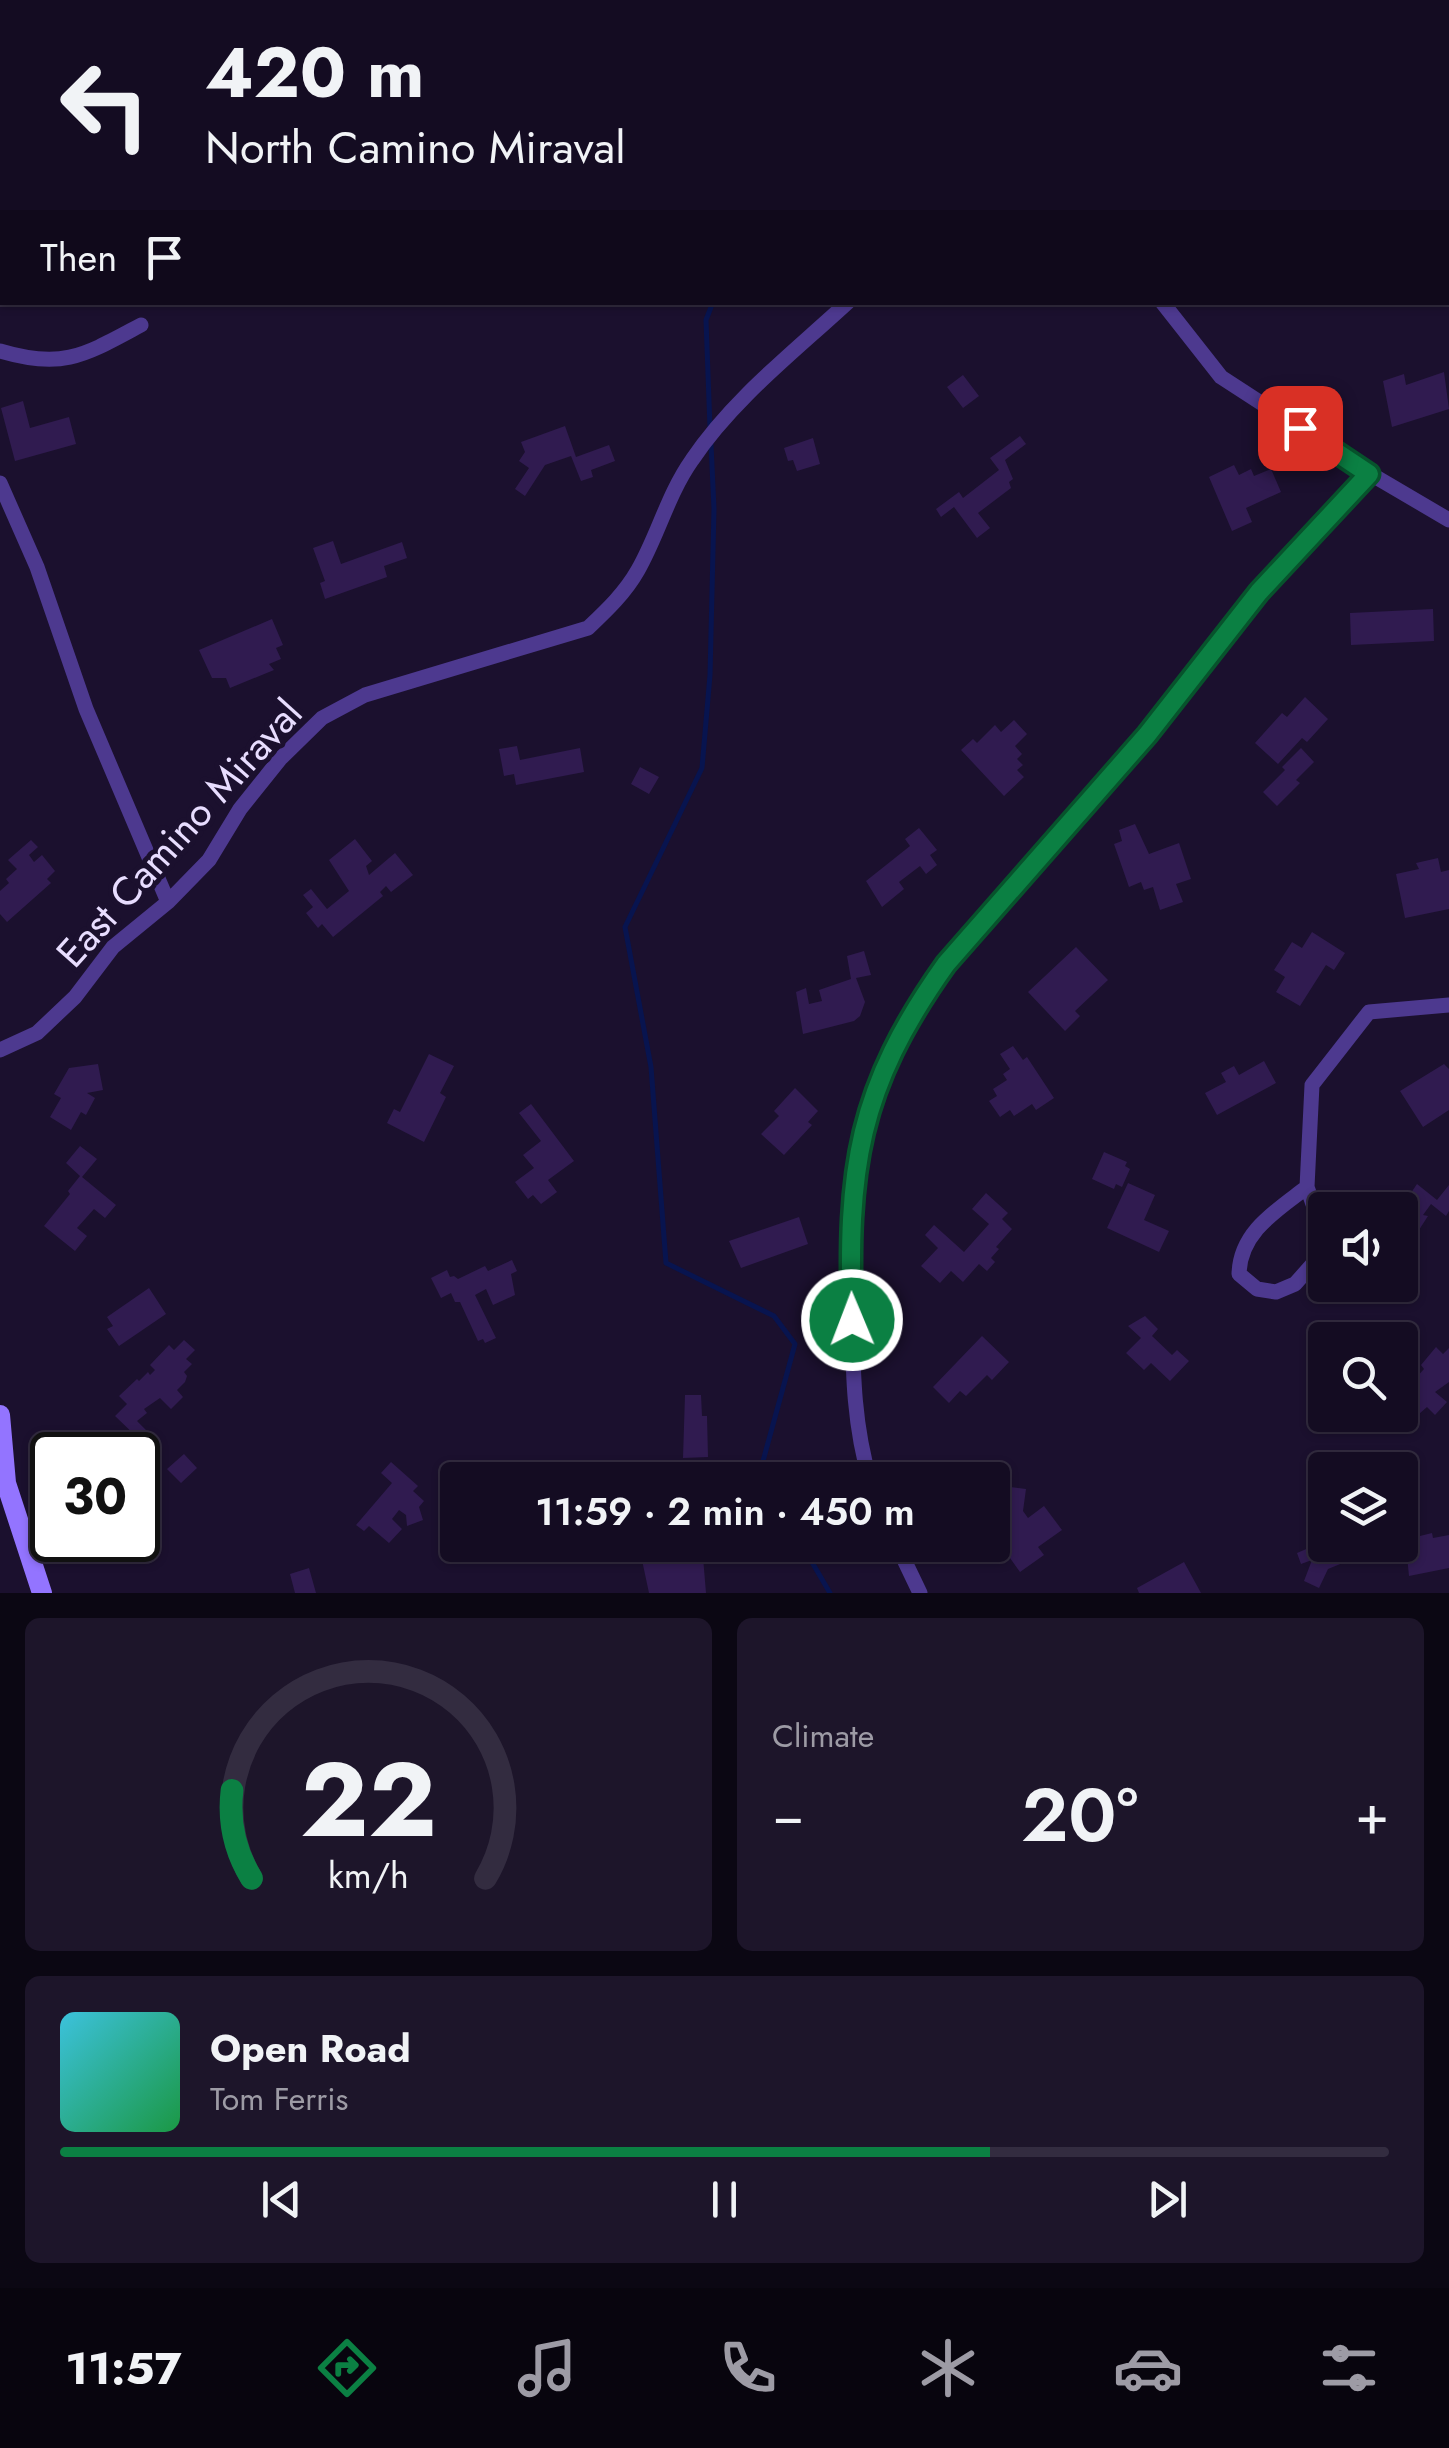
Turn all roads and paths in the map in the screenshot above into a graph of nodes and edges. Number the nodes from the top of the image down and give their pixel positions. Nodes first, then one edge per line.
1 (845, 305) edge
2 (1164, 305) edge
3 (140, 326) dead end
4 (0, 351) edge
5 (1369, 474) junction
6 (0, 484) edge
7 (1449, 520) edge
8 (168, 902) junction
9 (1449, 1005) edge
10 (0, 1050) edge
11 (1307, 1187) junction
12 (0, 1415) edge
13 (866, 1462) edge
14 (905, 1562) edge
15 (42, 1593) edge
16 (920, 1593) edge

1 - 8 street, East Camino Miraval
2 - 5 street
3 - 4 street
5 - 7 street
5 - 13 street
6 - 8 street
8 - 10 street, East Camino Miraval
9 - 11 street
11 - 11 street
12 - 15 main road
14 - 16 street

